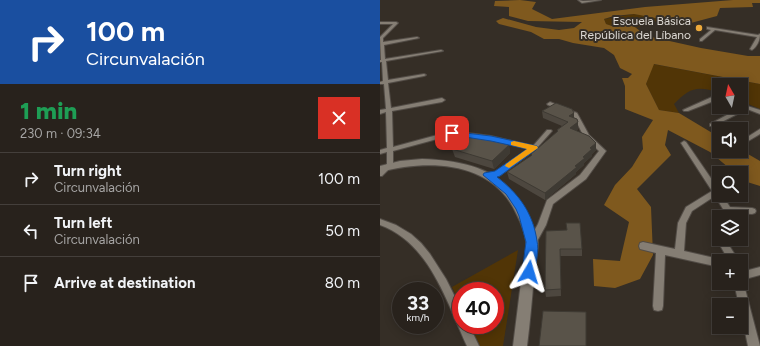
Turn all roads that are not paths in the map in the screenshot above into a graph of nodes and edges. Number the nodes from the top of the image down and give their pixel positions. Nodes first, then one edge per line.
1 (390, 0) edge
2 (396, 0) edge
3 (600, 0) edge
4 (580, 1) edge
5 (380, 23) edge
6 (708, 28) dead end
7 (714, 29) junction
8 (760, 37) edge
9 (417, 38) dead end
10 (701, 40) dead end
11 (381, 43) edge
12 (752, 49) dead end
13 (441, 51) dead end
14 (382, 61) edge
15 (424, 75) dead end
16 (386, 82) junction
17 (380, 83) edge
18 (442, 100) dead end
19 (712, 100) edge
20 (550, 104) dead end
21 (748, 108) edge
22 (389, 110) junction
23 (686, 110) dead end
24 (380, 112) edge
25 (760, 112) edge
26 (730, 114) edge
27 (717, 122) edge
28 (549, 131) dead end
29 (760, 131) edge
30 (748, 139) edge
31 (684, 143) dead end
32 (534, 148) junction
33 (389, 150) junction
34 (380, 152) edge
35 (385, 167) edge
36 (380, 174) edge
37 (488, 175) junction
38 (712, 186) edge
39 (712, 195) edge
40 (723, 202) edge
41 (728, 210) edge
42 (748, 211) edge
43 (752, 211) dead end
44 (380, 222) edge
45 (532, 242) junction
46 (643, 246) dead end
47 (661, 250) junction
48 (679, 254) junction
49 (712, 261) edge
50 (760, 271) edge
51 (748, 274) edge
52 (744, 290) edge
53 (452, 302) edge
54 (658, 306) dead end
55 (467, 334) edge
56 (472, 346) edge
57 (520, 346) edge
58 (754, 346) edge

1 - 2 street
3 - 4 street
5 - 11 street
6 - 7 street
7 - 8 street
7 - 10 street
8 - 12 street
9 - 11 street
11 - 14 street
13 - 14 street
14 - 16 street
15 - 16 street
16 - 17 street
16 - 22 street
18 - 22 street
19 - 23 street
20 - 45 street
21 - 25 street
22 - 24 street
22 - 33 street
26 - 27 street
28 - 32 street
29 - 30 street
31 - 38 street
32 - 33 street
32 - 37 street
33 - 34 street
33 - 35 street
35 - 36 street
35 - 37 street
37 - 45 street
39 - 48 street
40 - 41 street
42 - 43 street
44 - 53 street
45 - 57 street
46 - 47 street
47 - 48 street
47 - 54 street
48 - 49 street
50 - 51 street
52 - 58 street
55 - 56 street

